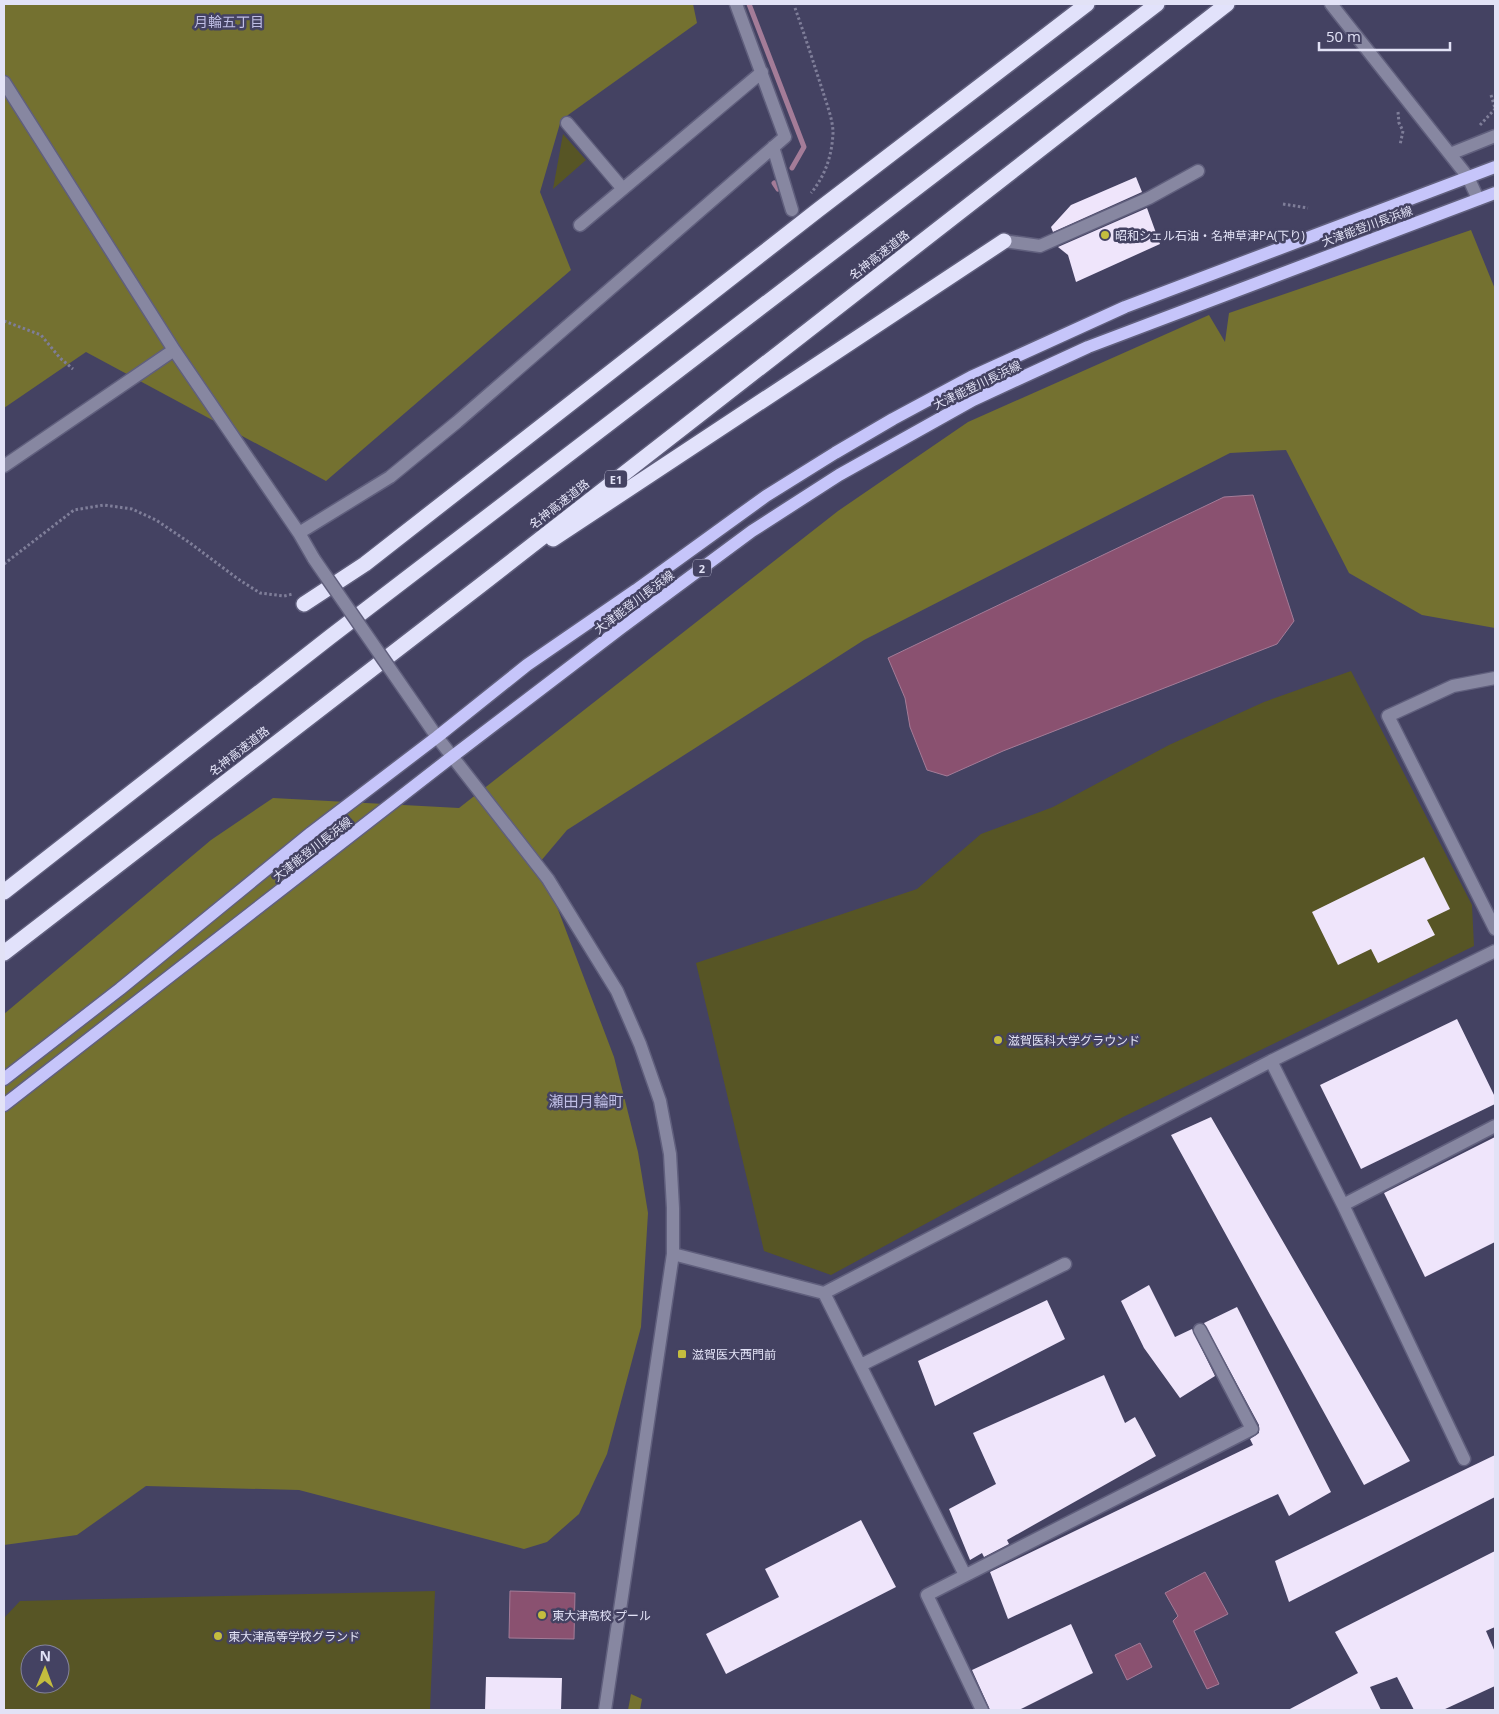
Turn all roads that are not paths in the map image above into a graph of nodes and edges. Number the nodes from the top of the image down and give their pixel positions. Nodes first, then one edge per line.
1 (736, 4) edge
2 (1086, 4) edge
3 (1157, 4) edge
4 (1227, 4) edge
5 (1331, 4) edge
6 (762, 72) junction
7 (4, 82) edge
8 (567, 122) dead end
9 (1495, 136) edge
10 (773, 147) junction
11 (1450, 154) junction
12 (1495, 167) edge
13 (1198, 172) dead end
14 (1468, 177) junction
15 (623, 190) junction
16 (1495, 193) edge
17 (1478, 199) junction
18 (792, 210) dead end
19 (580, 225) dead end
20 (1004, 241) joint
21 (174, 350) junction
22 (4, 466) edge
23 (299, 533) junction
24 (480, 585) junction
25 (304, 604) dead end
26 (1495, 678) edge
27 (438, 737) junction
28 (453, 756) junction
29 (4, 892) edge
30 (1495, 929) edge
31 (1495, 951) edge
32 (4, 953) edge
33 (1272, 1061) junction
34 (4, 1079) edge
35 (4, 1105) edge
36 (1495, 1126) edge
37 (1343, 1205) junction
38 (673, 1254) junction
39 (1065, 1264) dead end
40 (824, 1293) junction
41 (1200, 1330) dead end
42 (860, 1366) junction
43 (1464, 1459) dead end
44 (965, 1576) junction
45 (605, 1710) edge
46 (982, 1710) edge

1 - 6 street
2 - 25 highway
3 - 29 highway
4 - 24 highway, 名神高速道路 / E1
5 - 11 street
6 - 10 street
6 - 15 street
7 - 21 street
8 - 15 street
9 - 11 street
10 - 18 street
10 - 23 street
11 - 14 street
12 - 14 main road, 大津能登川長浜線 / 2
13 - 20 street
14 - 17 street
14 - 27 main road, 大津能登川長浜線 / 2
15 - 19 street
16 - 17 main road, 大津能登川長浜線 / 2
17 - 28 main road, 大津能登川長浜線 / 2
20 - 24 highway
21 - 22 street
21 - 23 street
23 - 27 street, bridge
24 - 32 highway, 名神高速道路 / E1
26 - 30 street
27 - 28 street
27 - 34 main road, 大津能登川長浜線 / 2
28 - 35 main road, 大津能登川長浜線 / 2
28 - 38 street
31 - 33 street
33 - 37 street
33 - 40 street
36 - 37 street
37 - 43 street
38 - 40 street
38 - 45 street
39 - 42 street
40 - 42 street
41 - 44 street
42 - 44 street
44 - 46 street

